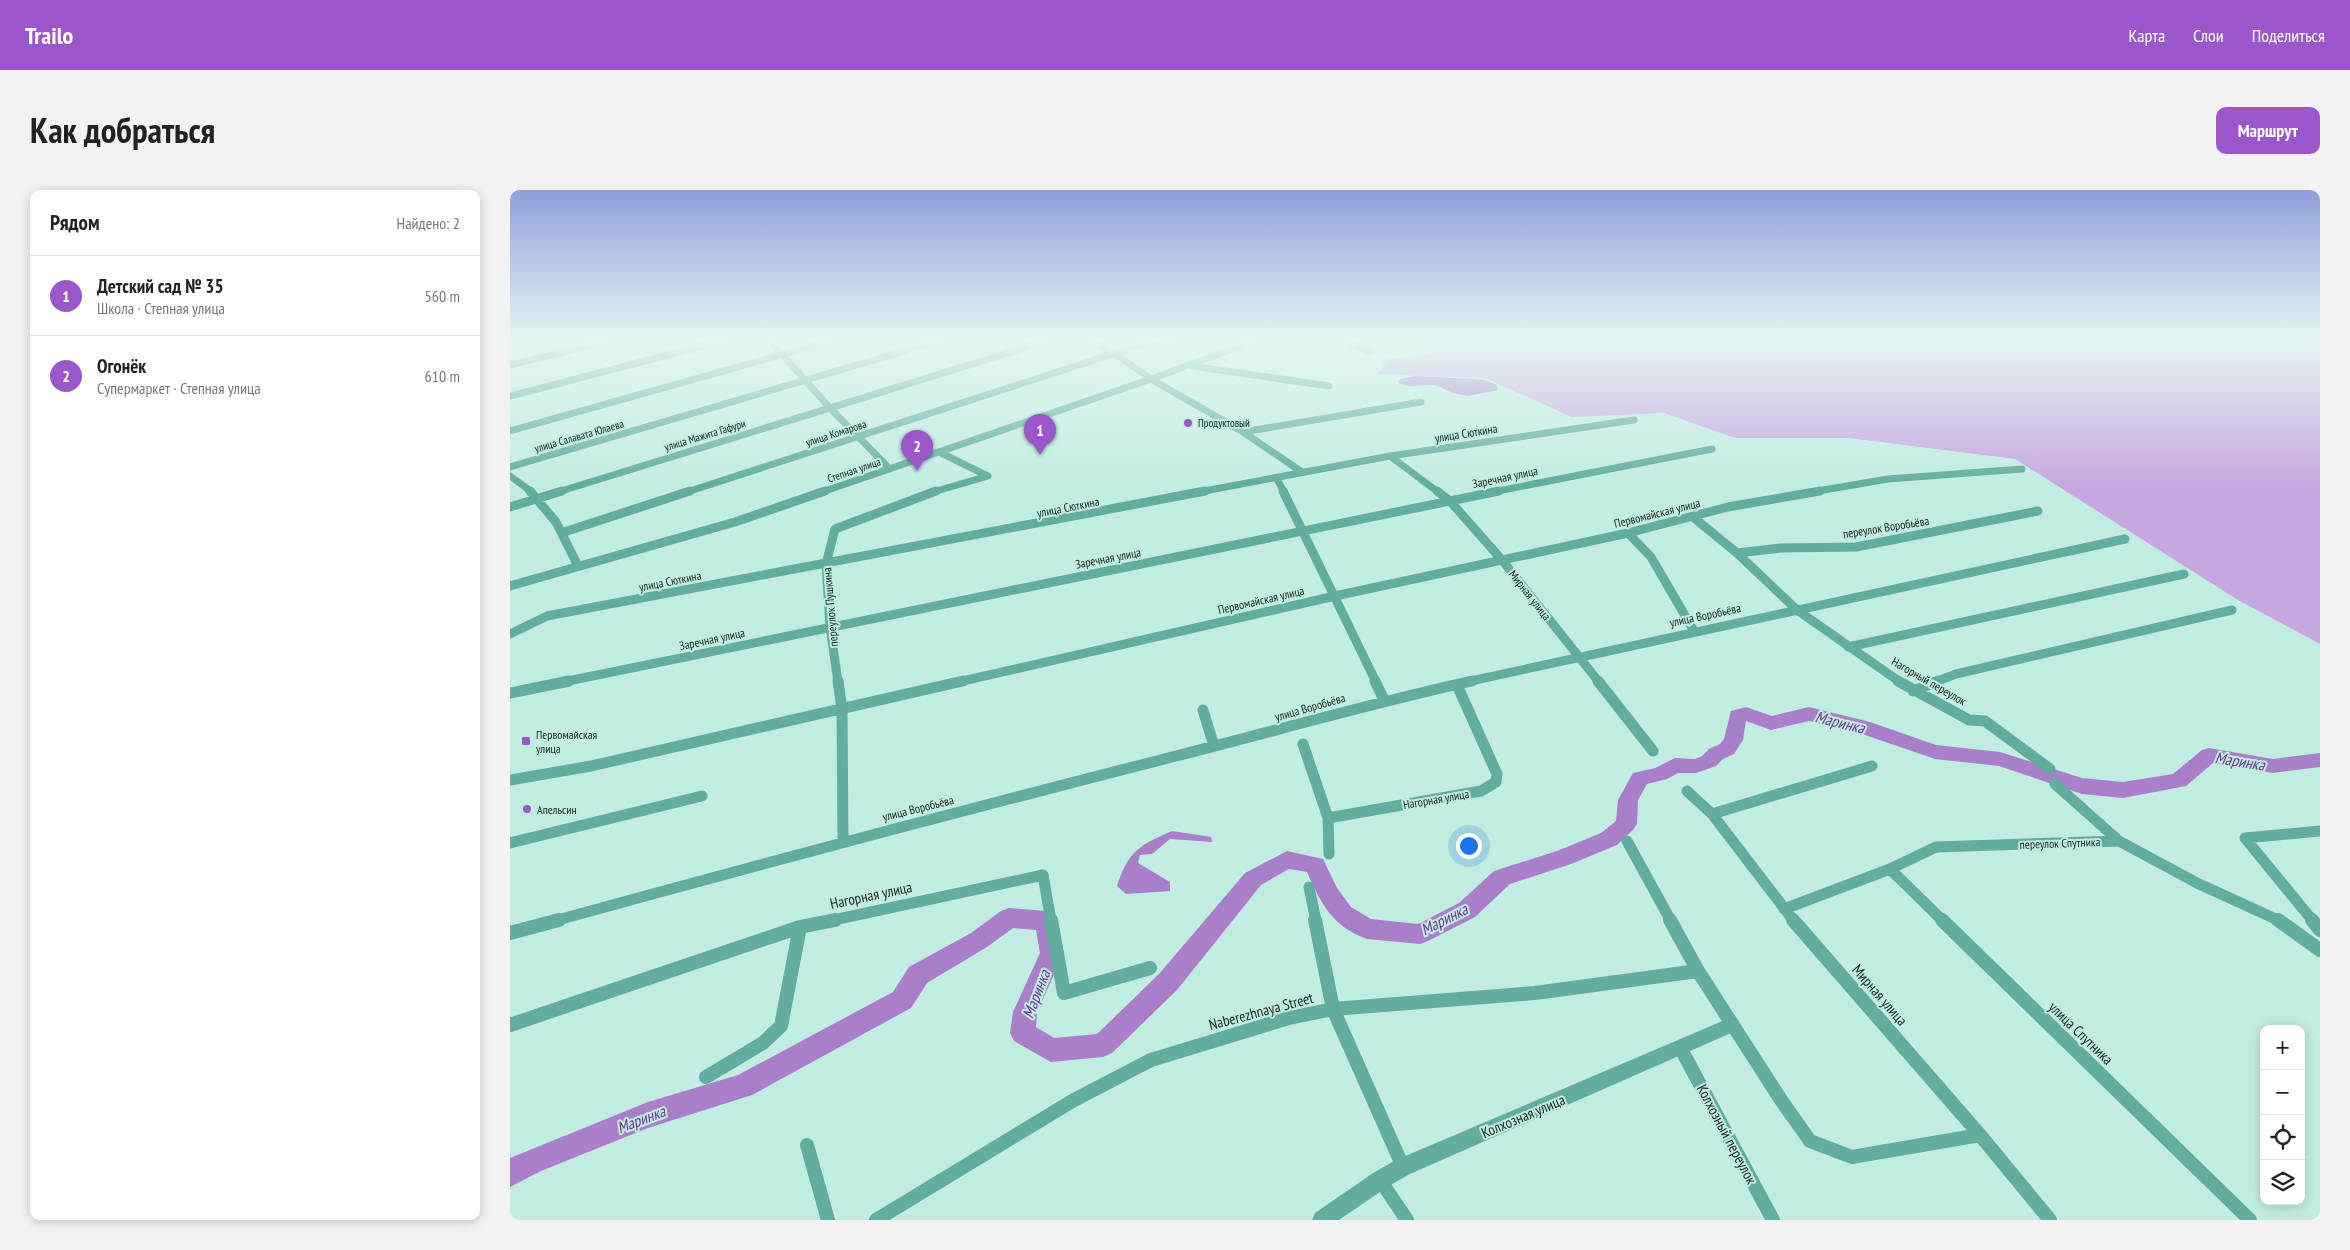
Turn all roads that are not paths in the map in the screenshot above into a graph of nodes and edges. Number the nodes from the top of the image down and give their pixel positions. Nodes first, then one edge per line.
1 (541, 388) edge
2 (664, 388) edge
3 (781, 388) edge
4 (812, 388) edge
5 (894, 388) edge
6 (1010, 388) edge
7 (1125, 388) edge
8 (1167, 388) edge
9 (510, 396) edge
10 (1421, 402) dead end
11 (830, 408) junction
12 (1634, 420) dead end
13 (510, 431) edge
14 (1244, 432) junction
15 (859, 437) junction
16 (1712, 449) dead end
17 (939, 452) junction
18 (1390, 456) junction
19 (510, 467) edge
20 (890, 469) junction
21 (2022, 469) dead end
22 (1302, 472) junction
23 (510, 476) edge
24 (1277, 479) junction
25 (538, 497) junction
26 (1450, 501) junction
27 (510, 506) edge
28 (2038, 511) dead end
29 (1693, 517) junction
30 (564, 532) junction
31 (1301, 532) junction
32 (1628, 533) junction
33 (2125, 539) dead end
34 (1737, 553) junction
35 (1502, 560) junction
36 (826, 564) junction
37 (578, 566) junction
38 (2184, 574) dead end
39 (510, 586) edge
40 (1335, 596) junction
41 (1797, 610) junction
42 (2232, 610) dead end
43 (830, 627) junction
44 (1694, 631) junction
45 (510, 634) edge
46 (1848, 647) junction
47 (1578, 657) junction
48 (1458, 685) junction
49 (1913, 691) junction
50 (510, 693) edge
51 (1384, 700) junction
52 (842, 709) junction
53 (1203, 710) dead end
54 (1303, 744) dead end
55 (1214, 746) junction
56 (1653, 751) dead end
57 (1872, 766) dead end
58 (2050, 769) dead end
59 (510, 780) edge
60 (2055, 784) dead end
61 (1687, 791) dead end
62 (702, 796) dead end
63 (1712, 814) junction
64 (1328, 818) junction
65 (2320, 831) edge
66 (843, 841) junction
67 (1627, 841) dead end
68 (2119, 841) junction
69 (510, 843) edge
70 (1329, 854) dead end
71 (1890, 869) junction
72 (1309, 887) dead end
73 (1784, 909) junction
74 (800, 927) junction
75 (2320, 930) edge
76 (510, 933) edge
77 (2320, 950) edge
78 (1150, 968) dead end
79 (1698, 971) junction
80 (1333, 1009) junction
81 (510, 1025) edge
82 (1732, 1025) junction
83 (1681, 1049) junction
84 (706, 1078) dead end
85 (1980, 1135) junction
86 (807, 1145) dead end
87 (1403, 1167) junction
88 (1380, 1180) junction
89 (828, 1220) edge
90 (876, 1220) edge
91 (1322, 1220) edge
92 (1407, 1220) edge
93 (1773, 1220) edge
94 (2050, 1220) edge
95 (2250, 1220) edge

1 - 9 street
2 - 13 street
3 - 19 street, улица Салавата Юлаева
4 - 11 street
5 - 11 street, улица Мажита Гафури
6 - 15 street, улица Комарова
7 - 17 street, Степная улица
8 - 14 street
10 - 14 street
11 - 15 street
11 - 25 street, улица Мажита Гафури
12 - 18 street, улица Сюткина
14 - 22 street
15 - 20 street
15 - 30 street, улица Комарова
16 - 26 street, Заречная улица
17 - 20 street, Степная улица
17 - 36 street, переулок Пушкина
18 - 22 street, улица Сюткина
18 - 26 street, Мирная улица
20 - 37 street, Степная улица
21 - 29 street, Первомайская улица
22 - 24 street, улица Сюткина
23 - 25 street
24 - 31 street
24 - 36 street, улица Сюткина
25 - 27 street, улица Мажита Гафури
25 - 30 street
26 - 31 street, Заречная улица
26 - 35 street, Мирная улица
28 - 34 street, переулок Воробьёва
29 - 32 street, Первомайская улица
29 - 34 street, Нагорный переулок
30 - 37 street
31 - 40 street
31 - 43 street, Заречная улица
32 - 35 street, Первомайская улица
32 - 44 street
33 - 41 street, улица Воробьёва
34 - 41 street, Нагорный переулок
35 - 40 street, Первомайская улица
35 - 47 street, Мирная улица
36 - 43 street, переулок Пушкина
36 - 45 street, улица Сюткина
37 - 39 street, Степная улица
38 - 46 street
40 - 51 street
40 - 52 street, Первомайская улица
41 - 44 street, улица Воробьёва
41 - 46 street, Нагорный переулок
42 - 49 street
43 - 50 street, Заречная улица
43 - 52 street, переулок Пушкина
44 - 47 street, улица Воробьёва
46 - 49 street, Нагорный переулок
47 - 48 street, улица Воробьёва
47 - 56 street, Мирная улица
48 - 51 street, улица Воробьёва
48 - 64 street, Нагорная улица
49 - 58 street, Нагорный переулок
51 - 55 street, улица Воробьёва
52 - 59 street, Первомайская улица
52 - 66 street, переулок Пушкина
53 - 55 street
54 - 64 street
55 - 66 street, улица Воробьёва
57 - 63 street
60 - 68 street
61 - 63 street, Мирная улица
62 - 69 street
63 - 73 street, Мирная улица
64 - 70 street
65 - 75 street
66 - 76 street, улица Воробьёва
67 - 79 street
68 - 71 street, переулок Спутника
68 - 77 street, переулок Спутника
71 - 73 street, переулок Спутника
71 - 95 street, улица Спутника
72 - 80 street
73 - 85 street, Мирная улица
74 - 78 street, Нагорная улица
74 - 81 street, Нагорная улица
74 - 84 street
79 - 80 street, Naberezhnaya Street
79 - 82 street
80 - 87 street
80 - 90 street, Naberezhnaya Street
82 - 83 street, Колхозная улица
82 - 85 street
83 - 87 street, Колхозная улица
83 - 93 street, Колхозный переулок
85 - 94 street, Мирная улица
86 - 89 street
87 - 88 street, Колхозная улица
88 - 91 street, Колхозная улица
88 - 92 street

